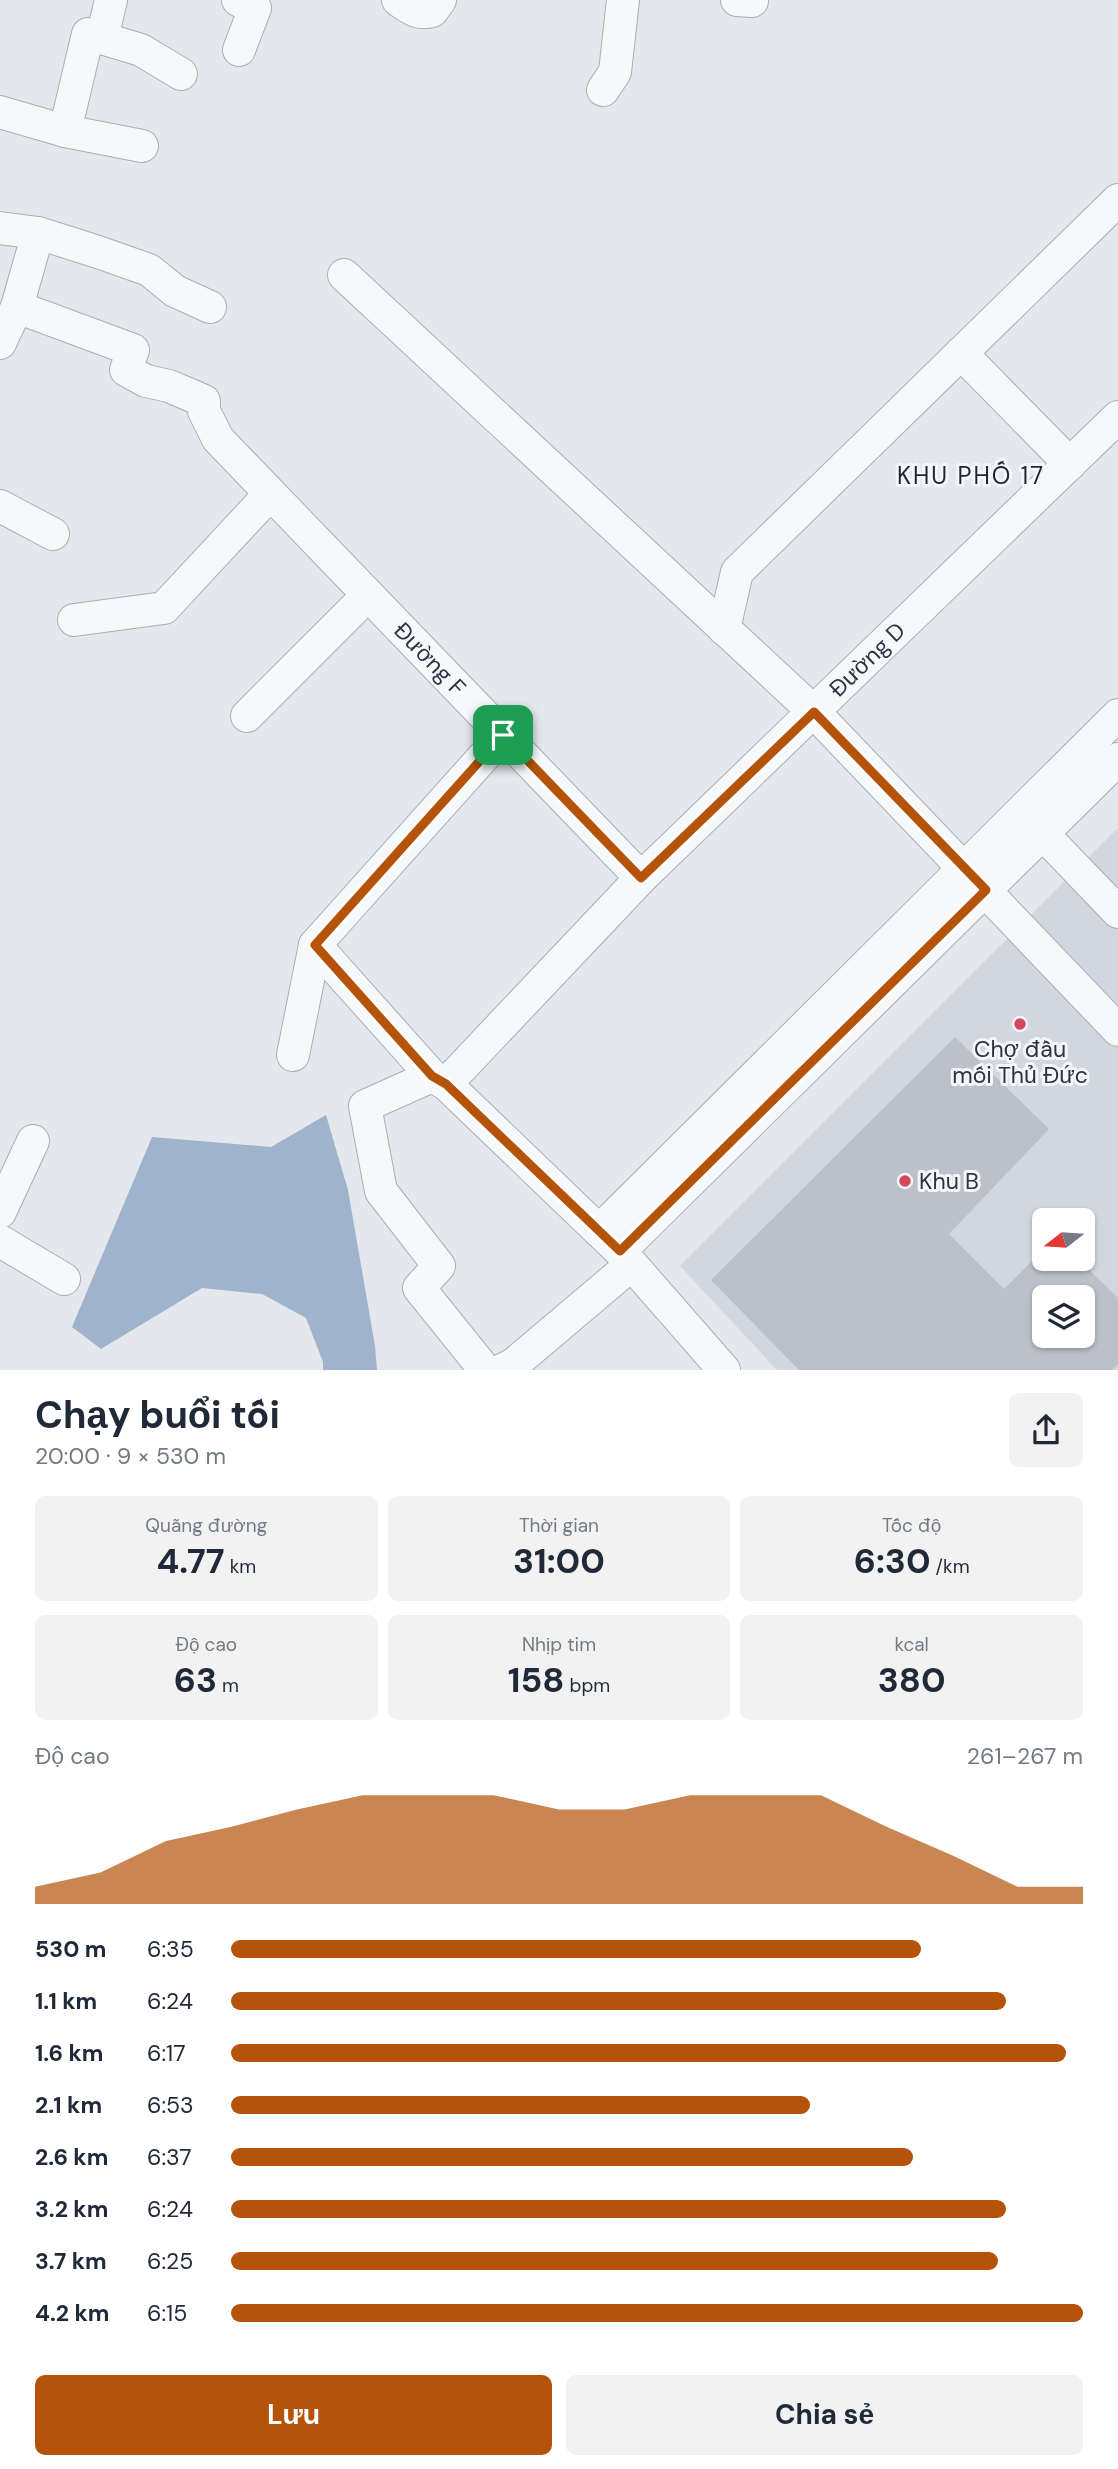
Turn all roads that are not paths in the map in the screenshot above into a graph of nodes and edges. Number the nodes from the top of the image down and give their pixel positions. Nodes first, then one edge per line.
1 (111, 0) edge
2 (238, 0) edge
3 (398, 0) edge
4 (440, 0) edge
5 (623, 0) edge
6 (737, 0) edge
7 (752, 1) edge
8 (102, 38) junction
9 (239, 50) dead end
10 (181, 74) dead end
11 (603, 90) dead end
12 (0, 112) edge
13 (65, 131) junction
14 (142, 146) dead end
15 (1118, 200) edge
16 (0, 228) edge
17 (38, 233) junction
18 (344, 275) dead end
19 (17, 307) junction
20 (210, 307) dead end
21 (0, 342) edge
22 (961, 353) junction
23 (1118, 417) edge
24 (1070, 464) junction
25 (270, 494) junction
26 (0, 506) edge
27 (53, 534) dead end
28 (368, 594) junction
29 (75, 620) dead end
30 (724, 629) junction
31 (814, 712) junction
32 (1118, 715) edge
33 (247, 716) dead end
34 (503, 735) junction
35 (1118, 760) edge
36 (1042, 833) junction
37 (641, 878) junction
38 (975, 880) junction
39 (1118, 912) edge
40 (315, 945) junction
41 (1118, 1030) edge
42 (293, 1055) dead end
43 (439, 1080) junction
44 (33, 1141) dead end
45 (0, 1212) edge
46 (0, 1241) edge
47 (617, 1249) junction
48 (64, 1279) dead end
49 (505, 1368) edge
50 (724, 1370) edge

1 - 8 street
2 - 9 street
3 - 4 street
5 - 11 street
6 - 7 street
8 - 10 street
8 - 13 street
12 - 13 street
13 - 14 street
15 - 22 street
16 - 17 street
17 - 19 street
17 - 20 street
18 - 30 street
19 - 21 street
19 - 25 street, Đường F
22 - 24 street
22 - 30 street
23 - 24 street, Đường D
24 - 31 street, Đường D
25 - 28 street, Đường F
25 - 29 street
26 - 27 street
28 - 33 street
28 - 34 street, Đường F
30 - 31 street
31 - 37 street, Đường D
31 - 38 street
32 - 38 street
34 - 37 street, Đường F
34 - 40 street
35 - 36 street
36 - 38 street
36 - 39 street
37 - 43 street, Đường D
38 - 41 street
38 - 47 street
40 - 42 street
40 - 43 street
43 - 47 street
43 - 49 street
44 - 45 street
46 - 48 street
47 - 49 street
47 - 50 street

